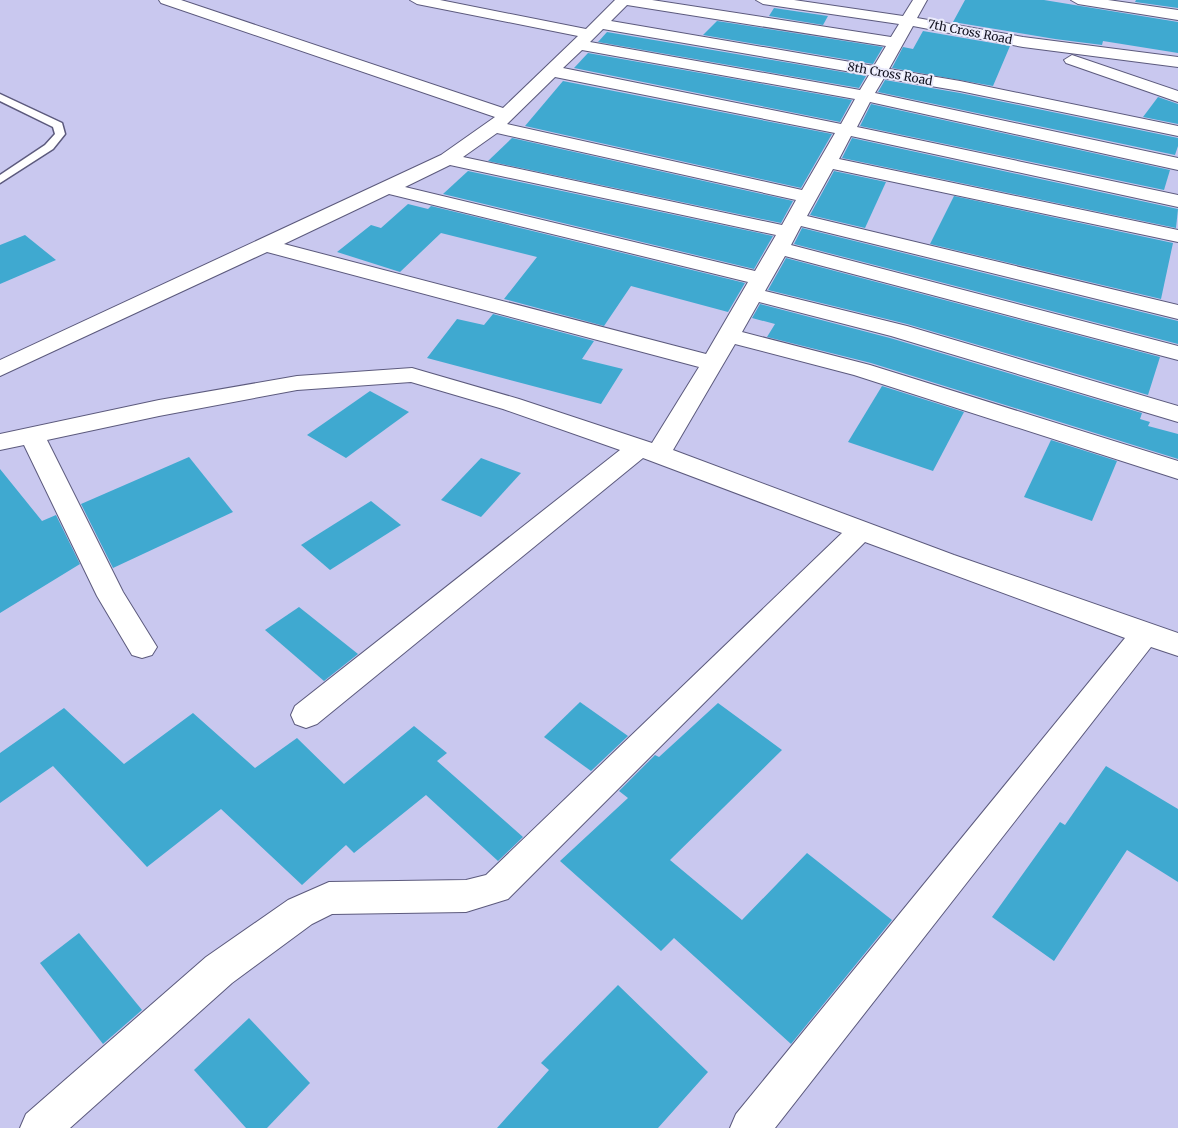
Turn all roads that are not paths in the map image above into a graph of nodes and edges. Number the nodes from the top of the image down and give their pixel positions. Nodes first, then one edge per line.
1 (166, 0) edge
2 (417, 0) edge
3 (624, 0) edge
4 (763, 0) edge
5 (920, 0) edge
6 (1078, 0) edge
7 (1178, 15) edge
8 (909, 21) junction
9 (589, 35) junction
10 (1023, 42) junction
11 (896, 43) junction
12 (1178, 62) edge
13 (552, 71) junction
14 (879, 72) junction
15 (0, 96) edge
16 (866, 96) junction
17 (1178, 97) edge
18 (501, 121) junction
19 (846, 130) junction
20 (1178, 131) edge
21 (448, 159) junction
22 (828, 162) junction
23 (1178, 164) edge
24 (0, 180) edge
25 (387, 188) junction
26 (808, 197) junction
27 (1178, 200) edge
28 (787, 233) junction
29 (1178, 236) edge
30 (266, 245) junction
31 (757, 286) junction
32 (1178, 312) edge
33 (729, 335) junction
34 (1178, 353) edge
35 (712, 364) junction
36 (0, 369) edge
37 (1178, 414) edge
38 (32, 436) junction
39 (0, 442) edge
40 (649, 451) junction
41 (1178, 470) edge
42 (861, 530) junction
43 (1146, 633) junction
44 (1178, 645) edge
45 (142, 647) dead end
46 (306, 715) dead end
47 (40, 1128) edge
48 (750, 1128) edge

1 - 18 street
2 - 9 street, 8th Cross Road
3 - 9 street
3 - 11 street
4 - 8 street, 7th Cross Road
5 - 8 street
6 - 7 street
8 - 10 street, 7th Cross Road
8 - 11 street
9 - 13 street
9 - 14 street, 8th Cross Road
9 - 16 street
10 - 12 street, 7th Cross Road
10 - 17 street
11 - 14 street
13 - 18 street
13 - 19 street
14 - 16 street
14 - 20 street, 8th Cross Road
15 - 24 lane
16 - 19 street
16 - 23 street
18 - 21 street
18 - 26 street
19 - 22 street
19 - 27 street
21 - 25 street
21 - 28 street
22 - 26 street
22 - 29 street
25 - 30 street
25 - 31 street
26 - 28 street
28 - 31 street
28 - 32 street
28 - 34 street
30 - 35 street
30 - 36 street
31 - 33 street
31 - 37 street
33 - 35 street
33 - 41 street
35 - 40 street
38 - 39 street
38 - 40 street
38 - 45 street
40 - 42 street
40 - 46 street
42 - 43 street
42 - 47 street
43 - 44 street
43 - 48 street

